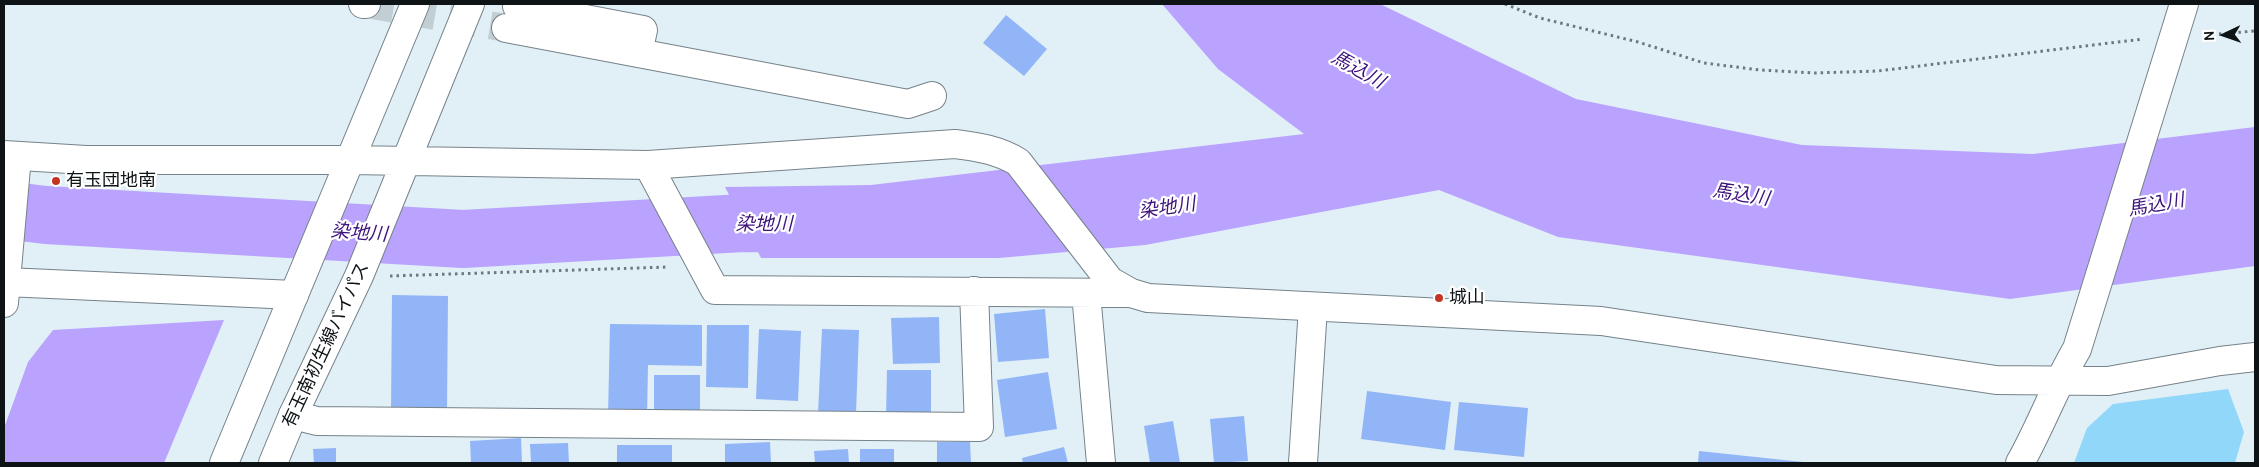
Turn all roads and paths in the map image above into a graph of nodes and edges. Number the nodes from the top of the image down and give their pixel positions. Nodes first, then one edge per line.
1 (415, 4) edge
2 (470, 4) edge
3 (518, 4) tunnel mouth
4 (1505, 4) edge
5 (2184, 4) edge
6 (506, 28) tunnel mouth
7 (2255, 32) edge
8 (2173, 37) junction
9 (638, 53) junction
10 (932, 96) dead end
11 (12, 160) edge
12 (648, 165) junction
13 (345, 172) junction
14 (400, 172) junction
15 (702, 266) junction
16 (371, 276) junction
17 (298, 285) junction
18 (974, 291) junction
19 (5, 293) edge
20 (1086, 293) junction
21 (1131, 293) junction
22 (1314, 307) junction
23 (2255, 357) edge
24 (2058, 382) junction
25 (293, 415) junction
26 (224, 463) edge
27 (274, 463) edge
28 (1101, 463) edge
29 (1303, 463) edge
30 (2020, 463) edge

1 - 13 street
2 - 14 street, 有玉南初生線バイパス
3 - 9 street
4 - 8 path
5 - 8 street
6 - 9 street
7 - 8 path
8 - 24 street
9 - 10 street
11 - 13 street
11 - 19 street
12 - 14 street
12 - 15 street
12 - 21 street
13 - 14 street
13 - 17 street
14 - 16 street, 有玉南初生線バイパス
15 - 16 path
15 - 18 street
16 - 25 street, 有玉南初生線バイパス
17 - 19 street
17 - 26 street
18 - 20 street
18 - 25 street
20 - 21 street
20 - 28 street
21 - 22 street
22 - 24 street
22 - 29 street
23 - 24 street
24 - 30 street
25 - 27 street, 有玉南初生線バイパス

